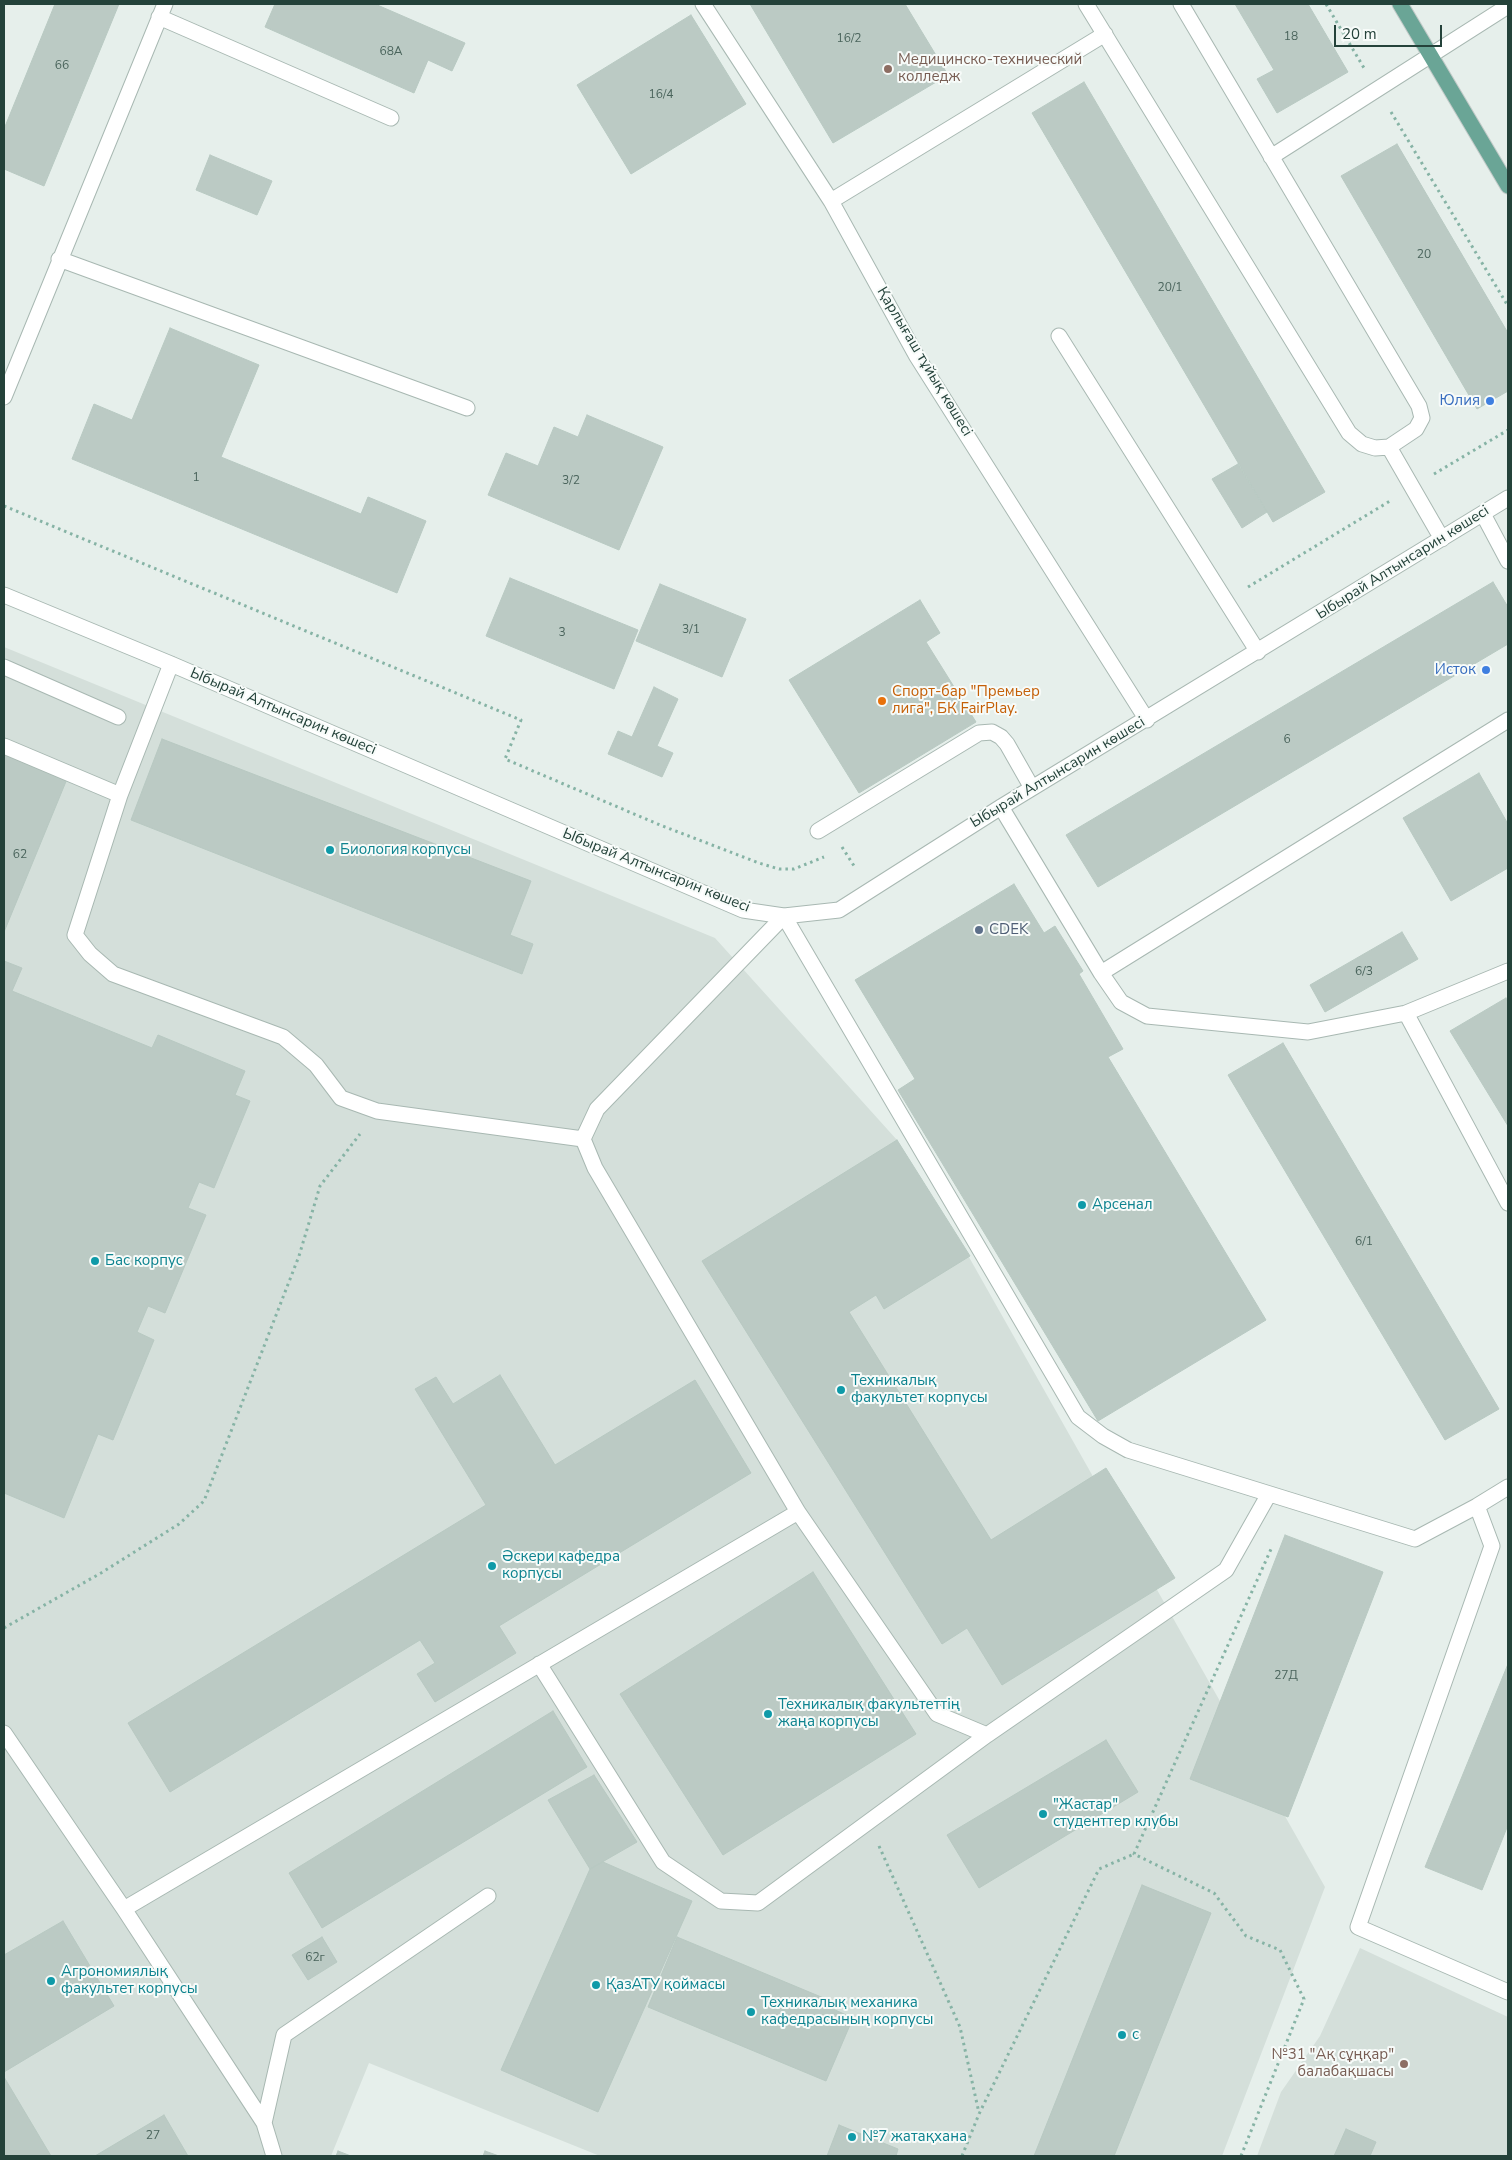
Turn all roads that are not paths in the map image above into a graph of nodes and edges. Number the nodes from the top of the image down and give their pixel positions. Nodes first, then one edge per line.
1 (703, 4) edge
2 (1086, 4) edge
3 (1181, 4) edge
4 (1400, 4) edge
5 (1508, 6) edge
6 (162, 10) edge
7 (1105, 34) junction
8 (1431, 55) junction
9 (391, 118) dead end
10 (1271, 156) junction
11 (1508, 186) edge
12 (831, 201) junction
13 (59, 259) junction
14 (1059, 336) dead end
15 (4, 396) edge
16 (468, 408) dead end
17 (1389, 448) junction
18 (1508, 498) edge
19 (1483, 514) junction
20 (1442, 539) junction
21 (1508, 562) edge
22 (4, 595) edge
23 (1258, 652) junction
24 (171, 664) junction
25 (4, 666) edge
26 (118, 717) dead end
27 (1147, 720) junction
28 (1508, 720) edge
29 (4, 746) edge
30 (1032, 788) junction
31 (120, 795) junction
32 (1001, 807) junction
33 (818, 831) dead end
34 (784, 916) junction
35 (1508, 971) edge
36 (1101, 974) junction
37 (1406, 1013) junction
38 (583, 1139) junction
39 (1508, 1203) edge
40 (1508, 1487) edge
41 (1269, 1494) junction
42 (1477, 1506) junction
43 (798, 1512) junction
44 (540, 1664) junction
45 (4, 1733) edge
46 (988, 1735) junction
47 (488, 1896) dead end
48 (124, 1909) junction
49 (1508, 1992) edge
50 (264, 2123) junction
51 (274, 2156) edge

1 - 12 street, Қарлығаш тұйық көшесі
2 - 7 street
3 - 10 street
4 - 8 main road
5 - 8 street
6 - 9 street
6 - 13 street
7 - 12 street
7 - 17 street
8 - 10 street
8 - 11 main road
10 - 17 street
12 - 27 street, Қарлығаш тұйық көшесі
13 - 15 street
13 - 16 street
14 - 23 street
17 - 20 street
18 - 19 street, Ыбырай Алтынсарин көшесі
19 - 20 street, Ыбырай Алтынсарин көшесі
19 - 21 street
20 - 23 street, Ыбырай Алтынсарин көшесі
22 - 24 street, Ыбырай Алтынсарин көшесі
23 - 27 street, Ыбырай Алтынсарин көшесі
24 - 31 street
24 - 34 street, Ыбырай Алтынсарин көшесі
25 - 26 street
27 - 30 street, Ыбырай Алтынсарин көшесі
28 - 36 street
29 - 31 street
30 - 32 street, Ыбырай Алтынсарин көшесі
30 - 33 street
31 - 38 street
32 - 34 street, Ыбырай Алтынсарин көшесі
32 - 36 street
34 - 38 street
34 - 41 street
35 - 37 street
36 - 37 street
37 - 39 street
38 - 43 street
40 - 42 street
41 - 42 street
41 - 46 street
42 - 49 street
43 - 44 street
43 - 46 street
44 - 46 street
44 - 48 street
45 - 48 street
47 - 50 street
48 - 50 street
50 - 51 street

